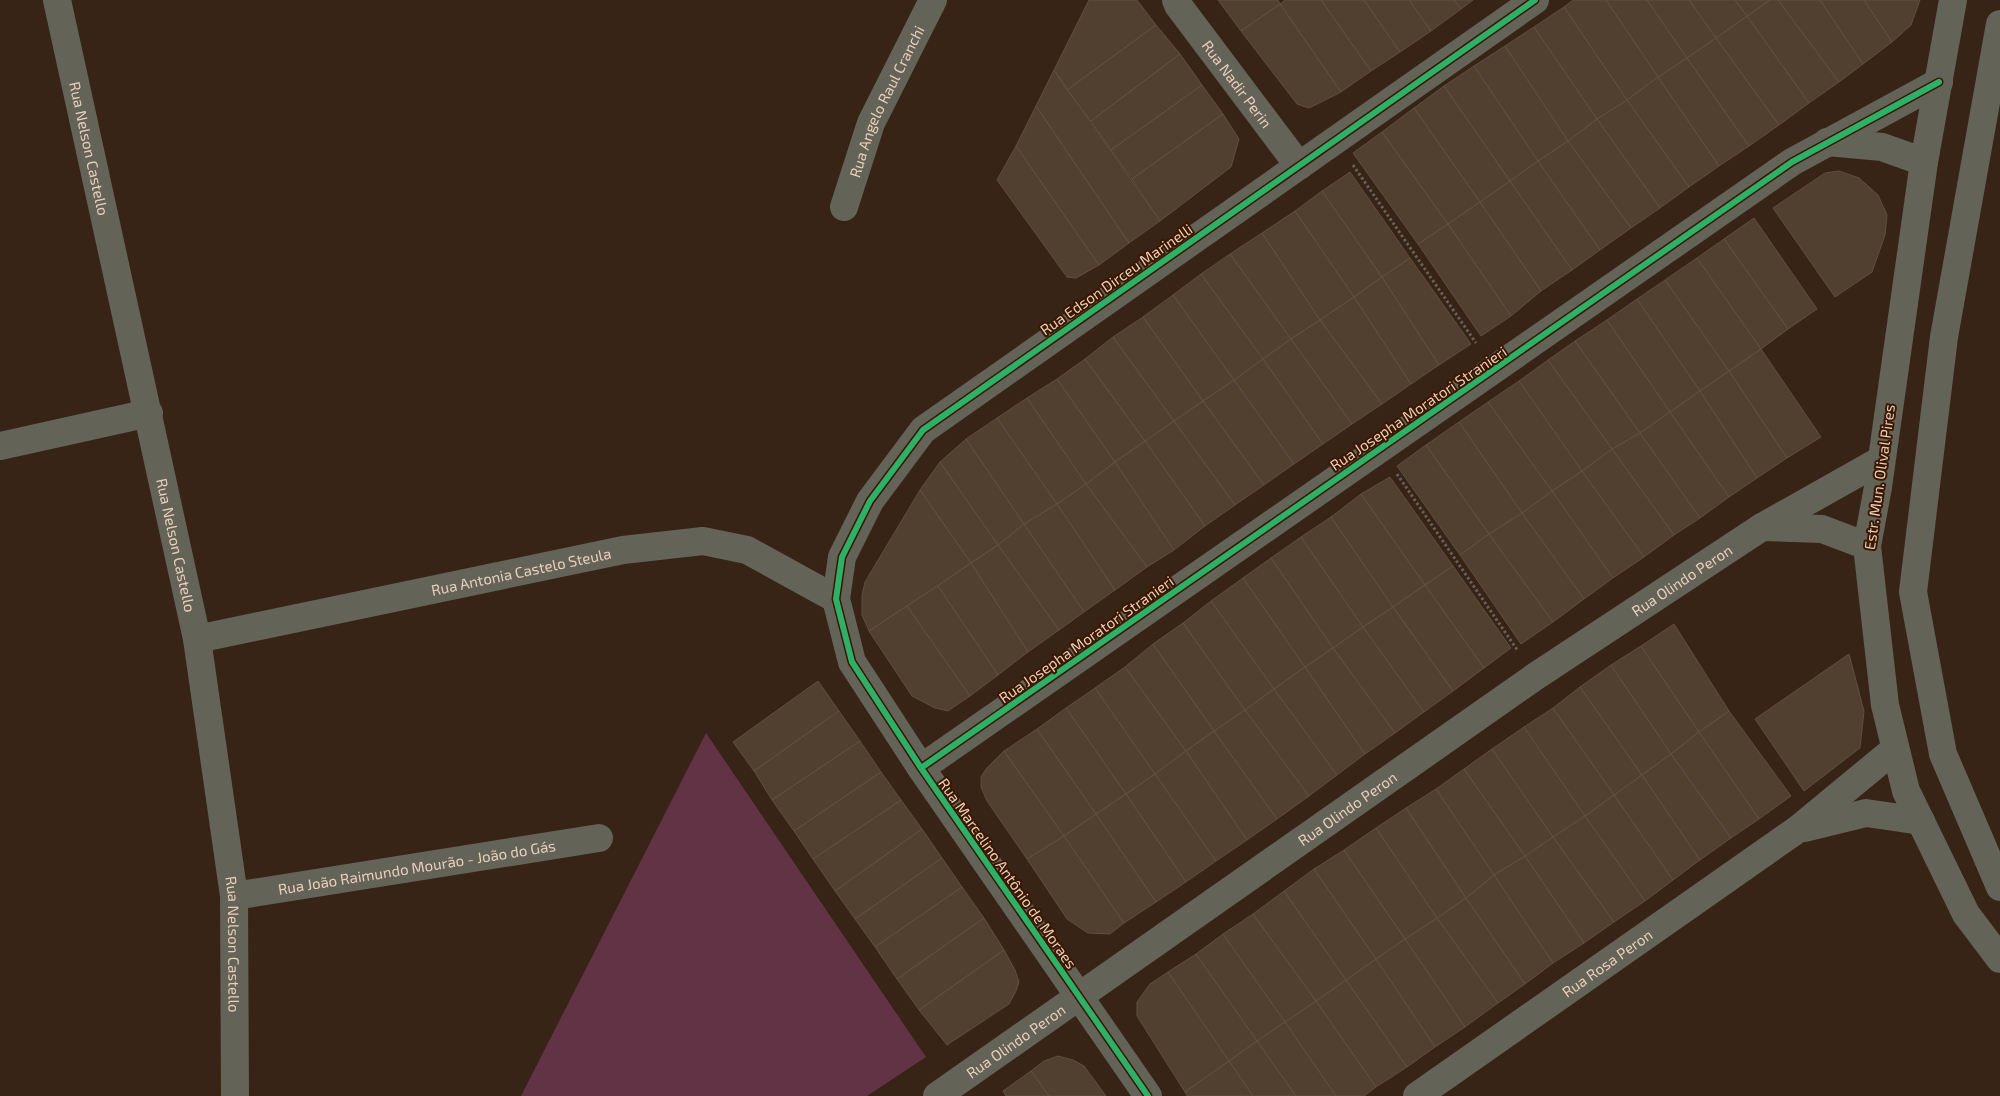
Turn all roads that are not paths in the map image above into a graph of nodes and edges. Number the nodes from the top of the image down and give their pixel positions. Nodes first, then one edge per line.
1 (57, 0) edge
2 (934, 0) edge
3 (1176, 0) edge
4 (1534, 0) edge
5 (1953, 0) edge
6 (2000, 24) edge
7 (1939, 82) junction
8 (1827, 142) junction
9 (1924, 162) junction
10 (1299, 166) junction
11 (844, 207) dead end
12 (149, 413) junction
13 (0, 446) edge
14 (1881, 460) junction
15 (1762, 527) junction
16 (1867, 546) junction
17 (836, 599) junction
18 (197, 639) junction
19 (852, 662) joint
20 (1895, 749) junction
21 (921, 768) junction
22 (1921, 821) junction
23 (1798, 829) junction
24 (599, 838) dead end
25 (2000, 887) edge
26 (234, 896) junction
27 (2000, 959) edge
28 (1080, 998) junction
29 (235, 1096) edge
30 (937, 1096) edge
31 (1148, 1096) edge
32 (1417, 1096) edge

1 - 12 street, Rua Nelson Castello
2 - 11 street, Rua Angelo Raul Cranchi
3 - 10 street, Rua Nadir Perin
4 - 10 street, Rua Edson Dirceu Marinelli
5 - 7 street, Estr. Mun. Olival Pires
6 - 25 street
7 - 8 street, Rua Josepha Moratori Stranieri
7 - 9 street, Estr. Mun. Olival Pires
8 - 9 street
8 - 21 street, Rua Josepha Moratori Stranieri
9 - 14 street, Estr. Mun. Olival Pires
10 - 17 street, Rua Edson Dirceu Marinelli
12 - 13 street
12 - 18 street, Rua Nelson Castello
14 - 15 street, Rua Olindo Peron
14 - 16 street, Estr. Mun. Olival Pires
15 - 16 street
15 - 28 street, Rua Olindo Peron
16 - 20 street, Estr. Mun. Olival Pires
17 - 18 street, Rua Antonia Castelo Steula
17 - 19 street, Rua Edson Dirceu Marinelli
18 - 26 street, Rua Nelson Castello
19 - 21 street, Rua Marcelino Antônio de Moraes
20 - 22 street, Estr. Mun. Olival Pires
20 - 23 street, Rua Rosa Peron
21 - 28 street, Rua Marcelino Antônio de Moraes
22 - 23 street, Rua Rosa Peron
22 - 27 street, Estr. Mun. Olival Pires
23 - 32 street, Rua Rosa Peron
24 - 26 street, Rua João Raimundo Mourão - João do Gás
26 - 29 street, Rua Nelson Castello
28 - 30 street, Rua Olindo Peron
28 - 31 street, Rua Marcelino Antônio de Moraes

